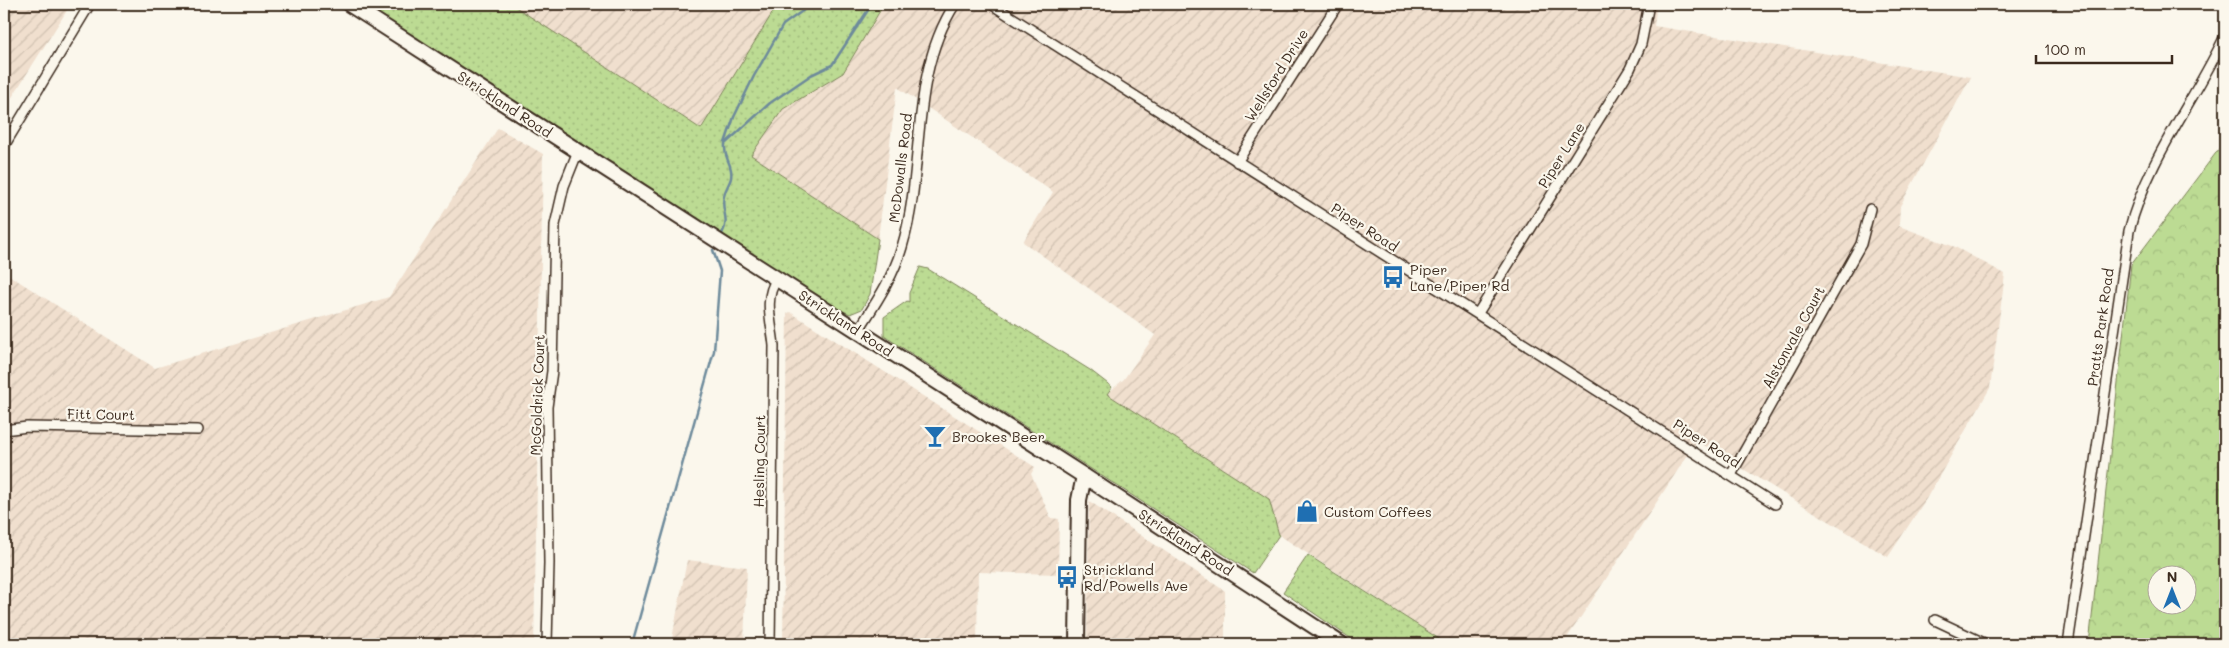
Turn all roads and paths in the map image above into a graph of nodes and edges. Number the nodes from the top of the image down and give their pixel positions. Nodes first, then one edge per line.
1 (90, 4) edge
2 (349, 4) edge
3 (955, 4) edge
4 (991, 4) edge
5 (1338, 4) edge
6 (1649, 4) edge
7 (2225, 36) edge
8 (4, 146) edge
9 (578, 151) junction
10 (1237, 162) junction
11 (1870, 208) dead end
12 (777, 279) junction
13 (1478, 313) junction
14 (858, 331) junction
15 (4, 430) edge
16 (198, 430) dead end
17 (1731, 475) junction
18 (1084, 476) junction
19 (1775, 504) dead end
20 (1935, 620) dead end
21 (547, 644) edge
22 (770, 644) edge
23 (1077, 644) edge
24 (1341, 644) edge
25 (1986, 644) edge
26 (2068, 644) edge

1 - 8 street
2 - 9 main road, Strickland Road
3 - 14 street, McDowalls Road
4 - 10 street, Piper Road
5 - 10 street, Wellsford Drive
6 - 13 street, Piper Lane
7 - 26 street, Pratts Park Road
9 - 12 main road, Strickland Road
9 - 21 street, McGoldrick Court
10 - 13 street, Piper Road
11 - 17 street, Alstonvale Court
12 - 14 main road, Strickland Road
12 - 22 street, Hesling Court
13 - 17 street, Piper Road
14 - 18 main road, Strickland Road
15 - 16 street, Fitt Court
17 - 19 street, Piper Road
18 - 23 main road
18 - 24 main road, Strickland Road
20 - 25 street

